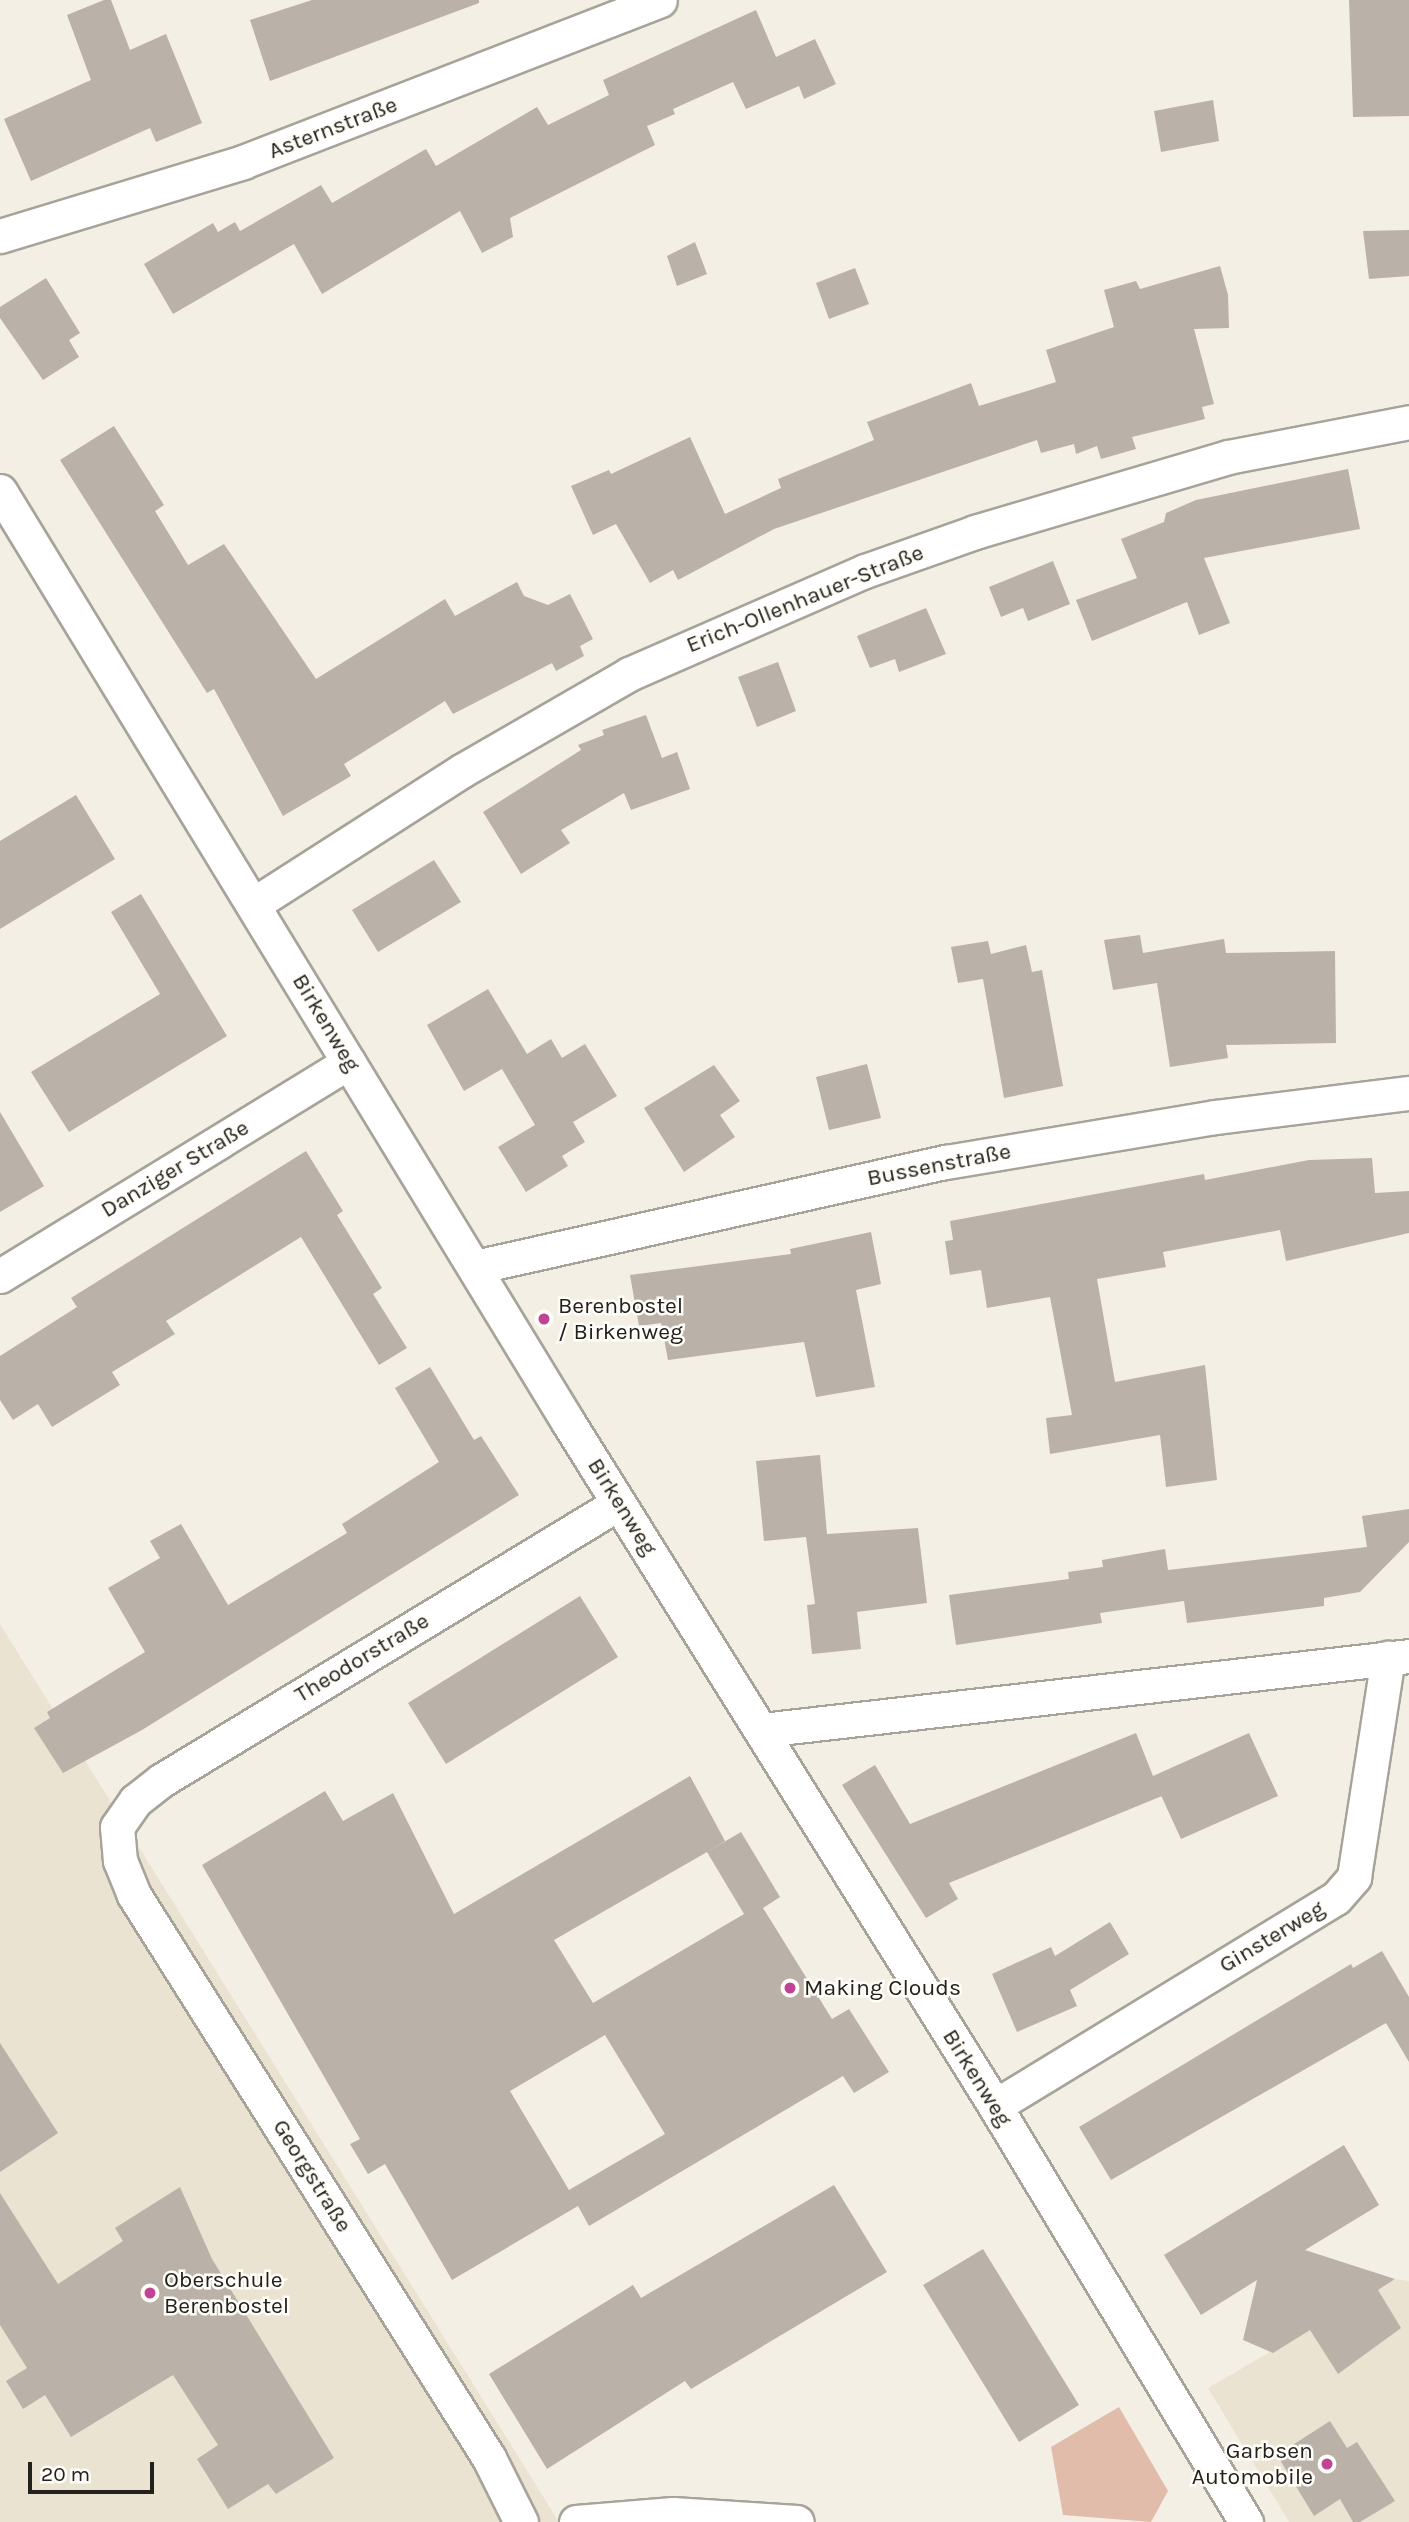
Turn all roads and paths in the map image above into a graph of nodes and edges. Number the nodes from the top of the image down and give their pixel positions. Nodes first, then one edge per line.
1 (660, 0) edge
2 (0, 236) edge
3 (1409, 422) edge
4 (0, 491) edge
5 (254, 904) junction
6 (349, 1062) junction
7 (1409, 1093) edge
8 (475, 1267) junction
9 (0, 1276) edge
10 (619, 1503) junction
11 (1398, 1657) edge
12 (762, 1730) junction
13 (117, 1827) joint
14 (995, 2106) junction
15 (520, 2522) edge
16 (576, 2522) edge
17 (797, 2522) edge
18 (1246, 2522) edge

1 - 2 street, Asternstraße
3 - 5 street, Erich-Ollenhauer-Straße
4 - 5 street, Birkenweg
5 - 6 street, Birkenweg
6 - 8 street, Birkenweg
6 - 9 street, Danziger Straße
7 - 8 street, Bussenstraße
8 - 10 street, Birkenweg
10 - 12 street, Birkenweg
10 - 13 street, Theodorstraße
11 - 12 street, Ginsterweg
11 - 14 street, Ginsterweg
12 - 14 street, Birkenweg
13 - 15 street, Georgstraße
14 - 18 street, Birkenweg
16 - 17 street

